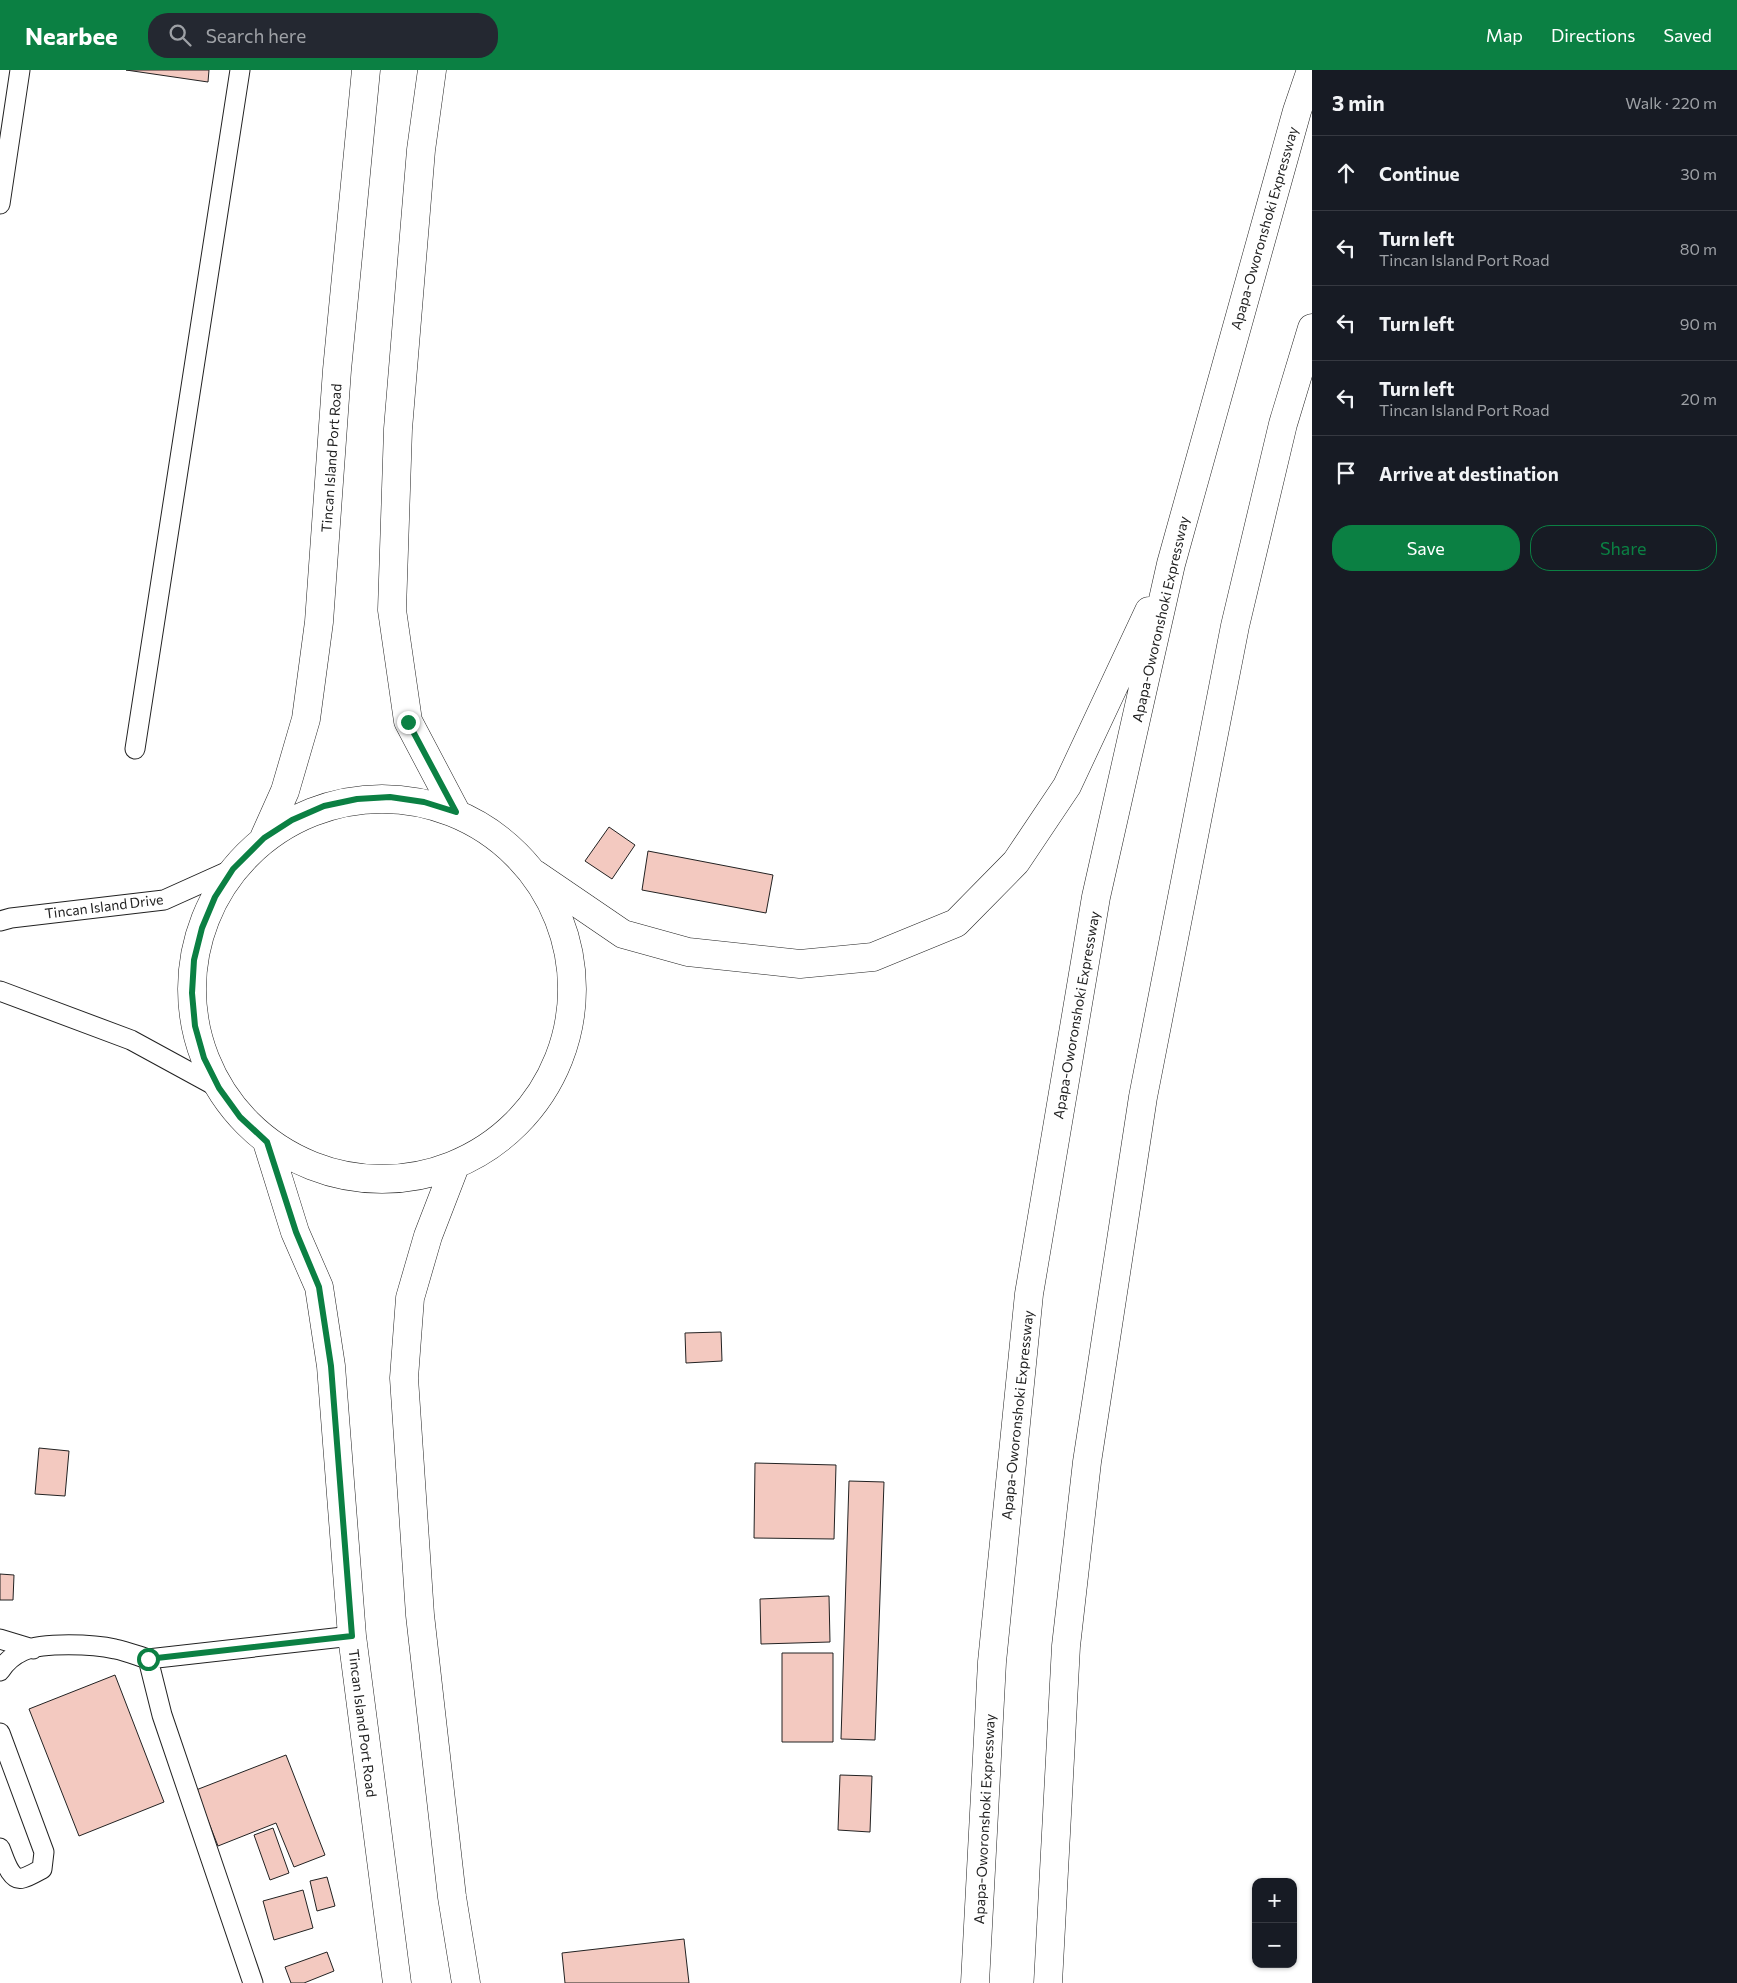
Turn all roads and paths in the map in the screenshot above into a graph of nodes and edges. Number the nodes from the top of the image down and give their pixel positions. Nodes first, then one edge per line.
1 (20, 70) edge
2 (240, 70) edge
3 (366, 70) edge
4 (432, 70) edge
5 (1311, 70) edge
6 (0, 204) edge
7 (1312, 328) edge
8 (1171, 564) junction
9 (134, 749) dead end
10 (456, 812) junction
11 (264, 838) junction
12 (233, 869) junction
13 (535, 874) junction
14 (0, 921) edge
15 (0, 991) edge
16 (219, 1088) junction
17 (267, 1142) junction
18 (455, 1166) junction
19 (352, 1636) junction
20 (0, 1639) edge
21 (33, 1649) junction
22 (148, 1659) junction
23 (0, 1671) edge
24 (0, 1733) edge
25 (0, 1848) edge
26 (253, 1983) edge
27 (397, 1983) edge
28 (466, 1983) edge
29 (975, 1983) edge
30 (1048, 1983) edge

1 - 6 lane
2 - 9 lane
3 - 11 main road, Tincan Island Port Road
4 - 10 main road
5 - 8 main road, Apapa-Oworonshoki Expressway
7 - 30 main road
8 - 13 main road
8 - 29 main road, Apapa-Oworonshoki Expressway
10 - 11 main road
10 - 13 main road
11 - 12 main road
12 - 14 lane, Tincan Island Drive
12 - 16 main road
13 - 18 main road
15 - 16 lane
16 - 17 main road
17 - 18 main road
17 - 19 main road, Tincan Island Port Road
18 - 28 main road
19 - 22 lane
19 - 27 main road, Tincan Island Port Road
20 - 21 lane
21 - 22 lane
21 - 23 lane
22 - 26 lane
24 - 25 lane

